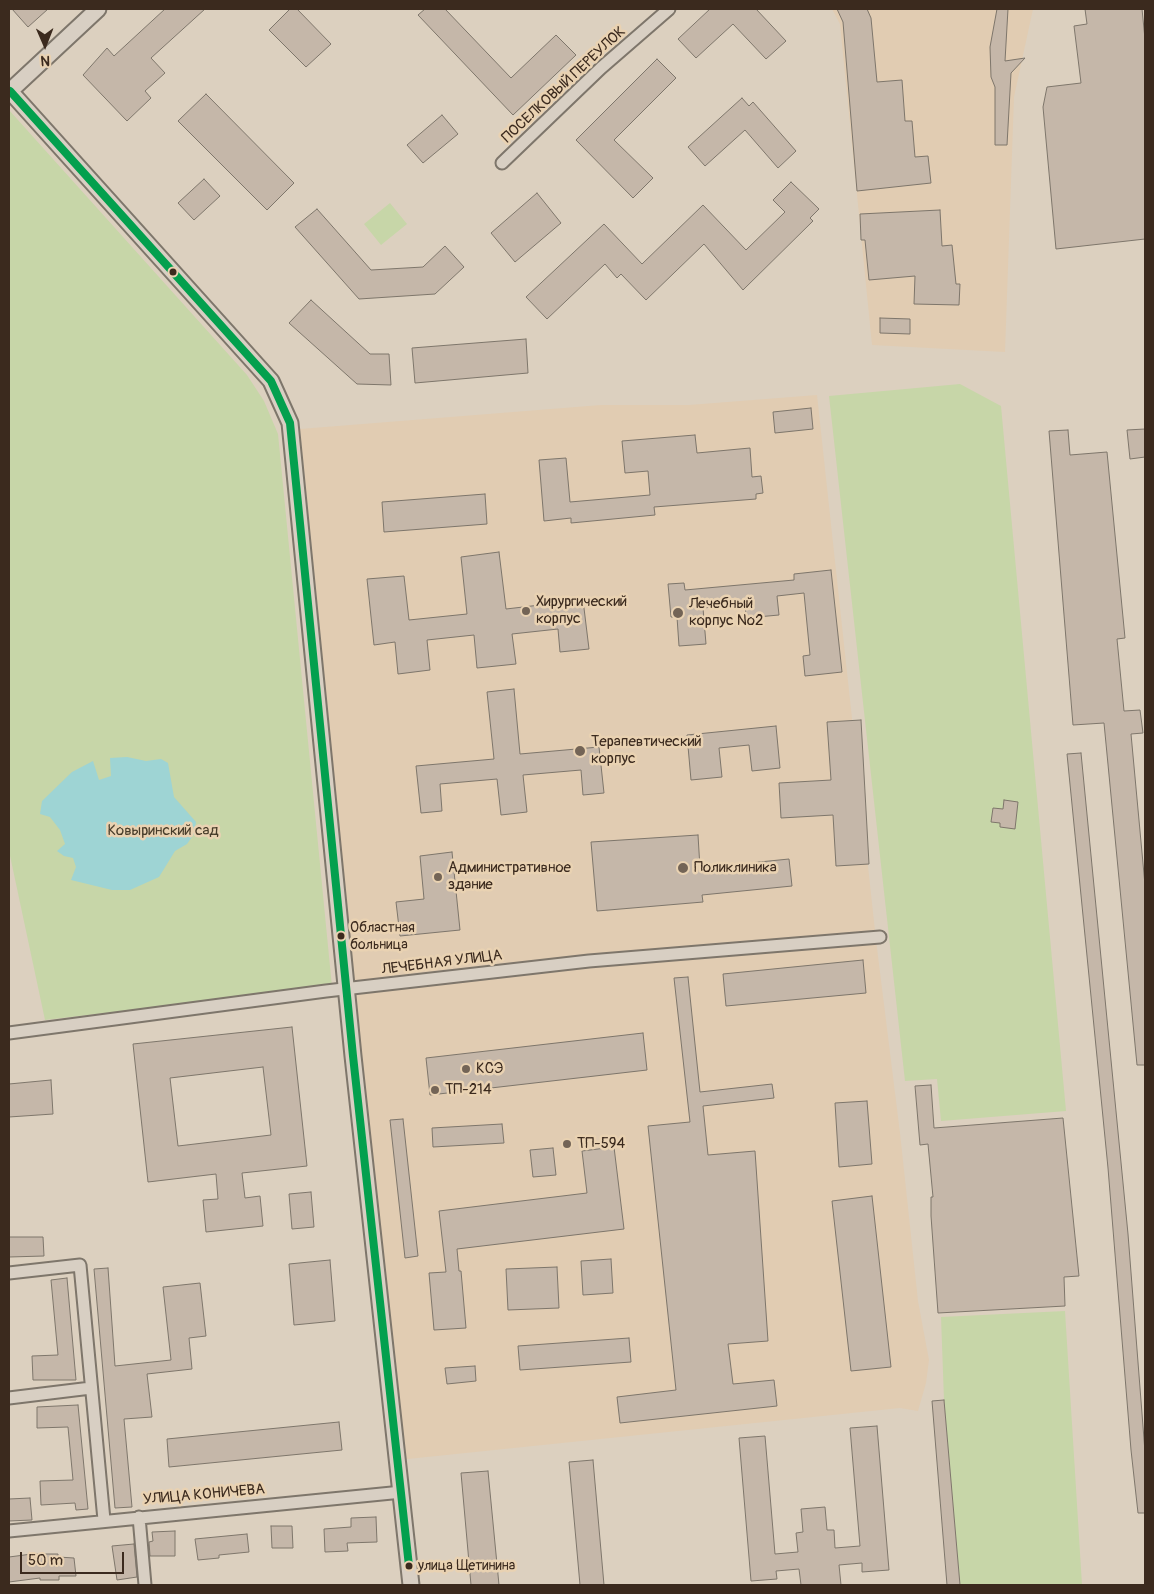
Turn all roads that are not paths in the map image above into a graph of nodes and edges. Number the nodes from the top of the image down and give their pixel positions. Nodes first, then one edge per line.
1 (98, 9) edge
2 (669, 9) edge
3 (9, 91) edge
4 (502, 163) dead end
5 (880, 937) dead end
6 (346, 989) junction
7 (9, 1033) edge
8 (9, 1273) edge
9 (90, 1388) junction
10 (9, 1398) edge
11 (402, 1492) junction
12 (139, 1517) junction
13 (104, 1520) junction
14 (9, 1531) edge
15 (145, 1585) edge
16 (411, 1585) edge

1 - 3 street
2 - 4 street, ПОСЕЛКОВЫЙ ПЕРЕУЛОК
3 - 6 street
5 - 6 street, ЛЕЧЕБНАЯ УЛИЦА
6 - 7 street, ЛЕЧЕБНАЯ УЛИЦА
6 - 11 street
8 - 9 street
9 - 10 street
9 - 13 street
11 - 12 street, УЛИЦА КОНИЧЕВА
11 - 16 street
12 - 13 street, УЛИЦА КОНИЧЕВА
12 - 15 street
13 - 14 street, УЛИЦА КОНИЧЕВА

